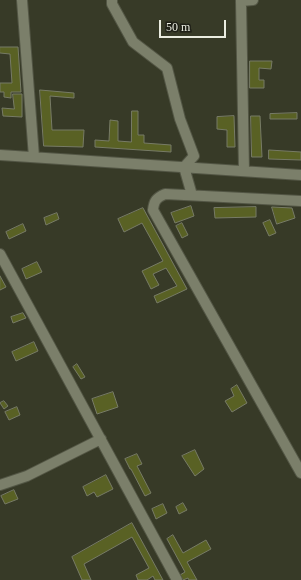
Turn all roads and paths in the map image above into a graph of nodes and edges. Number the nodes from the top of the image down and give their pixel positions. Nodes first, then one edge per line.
1 (22, 0) edge
2 (112, 0) edge
3 (254, 0) edge
4 (241, 1) edge
5 (0, 155) edge
6 (34, 158) junction
7 (184, 167) junction
8 (244, 171) junction
9 (301, 175) edge
10 (192, 195) junction
11 (300, 202) edge
12 (0, 254) edge
13 (101, 438) junction
14 (301, 473) edge
15 (0, 485) edge
16 (177, 580) edge

1 - 6 street
2 - 7 street
3 - 4 street
4 - 8 street
5 - 6 street
6 - 7 street
7 - 8 street
7 - 10 street
8 - 9 street
10 - 11 street
10 - 14 street
12 - 13 street
13 - 15 street
13 - 16 street

